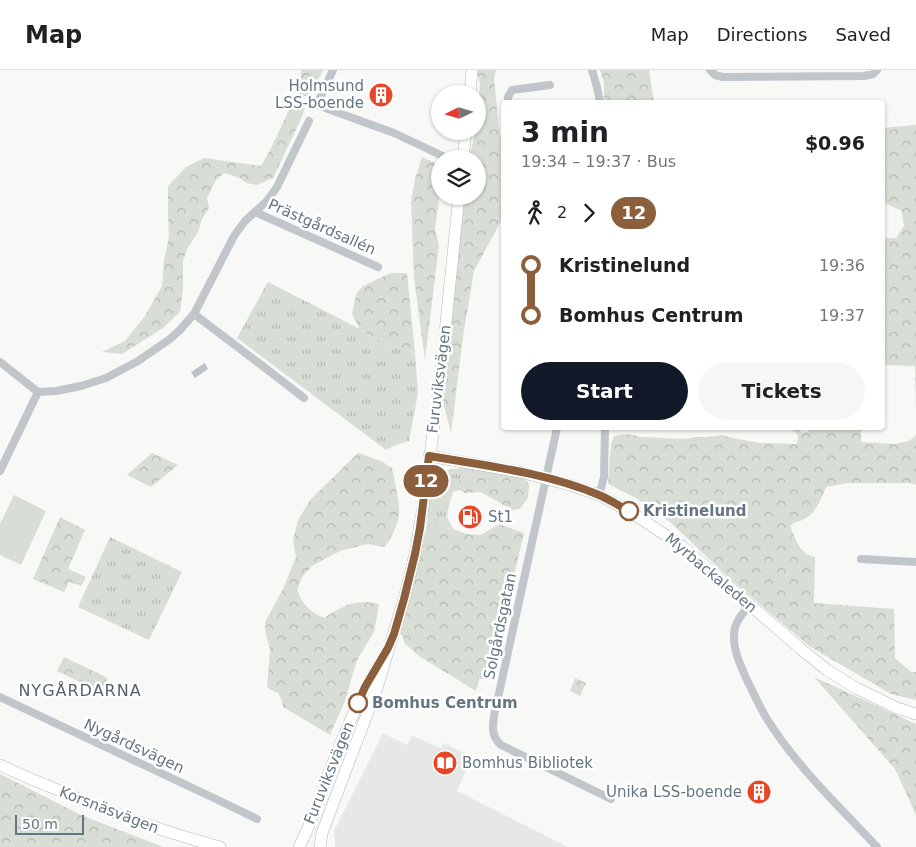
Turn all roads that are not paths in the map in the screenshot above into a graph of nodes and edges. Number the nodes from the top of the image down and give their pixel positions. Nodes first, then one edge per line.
1 (333, 70) edge
2 (472, 70) edge
3 (592, 70) edge
4 (710, 70) edge
5 (877, 70) edge
6 (471, 85) edge
7 (550, 85) dead end
8 (508, 100) edge
9 (600, 100) edge
10 (309, 121) dead end
11 (431, 150) edge
12 (458, 205) edge
13 (256, 212) junction
14 (378, 267) dead end
15 (194, 314) junction
16 (0, 362) edge
17 (38, 392) junction
18 (304, 398) dead end
19 (556, 430) edge
20 (605, 430) edge
21 (429, 456) junction
22 (0, 471) edge
23 (546, 478) junction
24 (600, 495) junction
25 (861, 559) dead end
26 (916, 562) edge
27 (750, 605) junction
28 (388, 648) junction
29 (0, 698) edge
30 (916, 714) edge
31 (0, 765) edge
32 (611, 799) dead end
33 (257, 819) dead end
34 (220, 847) edge
35 (298, 847) edge
36 (310, 847) edge
37 (320, 847) edge
38 (877, 847) edge

1 - 11 street
2 - 6 main road
3 - 9 street
4 - 5 street
7 - 8 street
10 - 13 street, Prästgårdsallén
12 - 21 main road, Furuviksvägen
13 - 14 street, Prästgårdsallén
13 - 15 street, Prästgårdsallén
15 - 17 street, Prästgårdsallén
15 - 18 street
16 - 17 street
17 - 22 street
19 - 23 street, Solgårdsgatan
20 - 24 street
21 - 23 main road, Myrbackaleden
21 - 28 main road, Furuviksvägen
23 - 24 main road, Myrbackaleden
23 - 32 street, Solgårdsgatan
24 - 27 main road, Myrbackaleden
25 - 26 street
27 - 30 main road, Myrbackaleden
27 - 38 street
28 - 35 main road, Furuviksvägen
28 - 37 main road, Furuviksvägen
29 - 33 street, Nygårdsvägen
31 - 34 main road, Korsnäsvägen
35 - 36 main road

